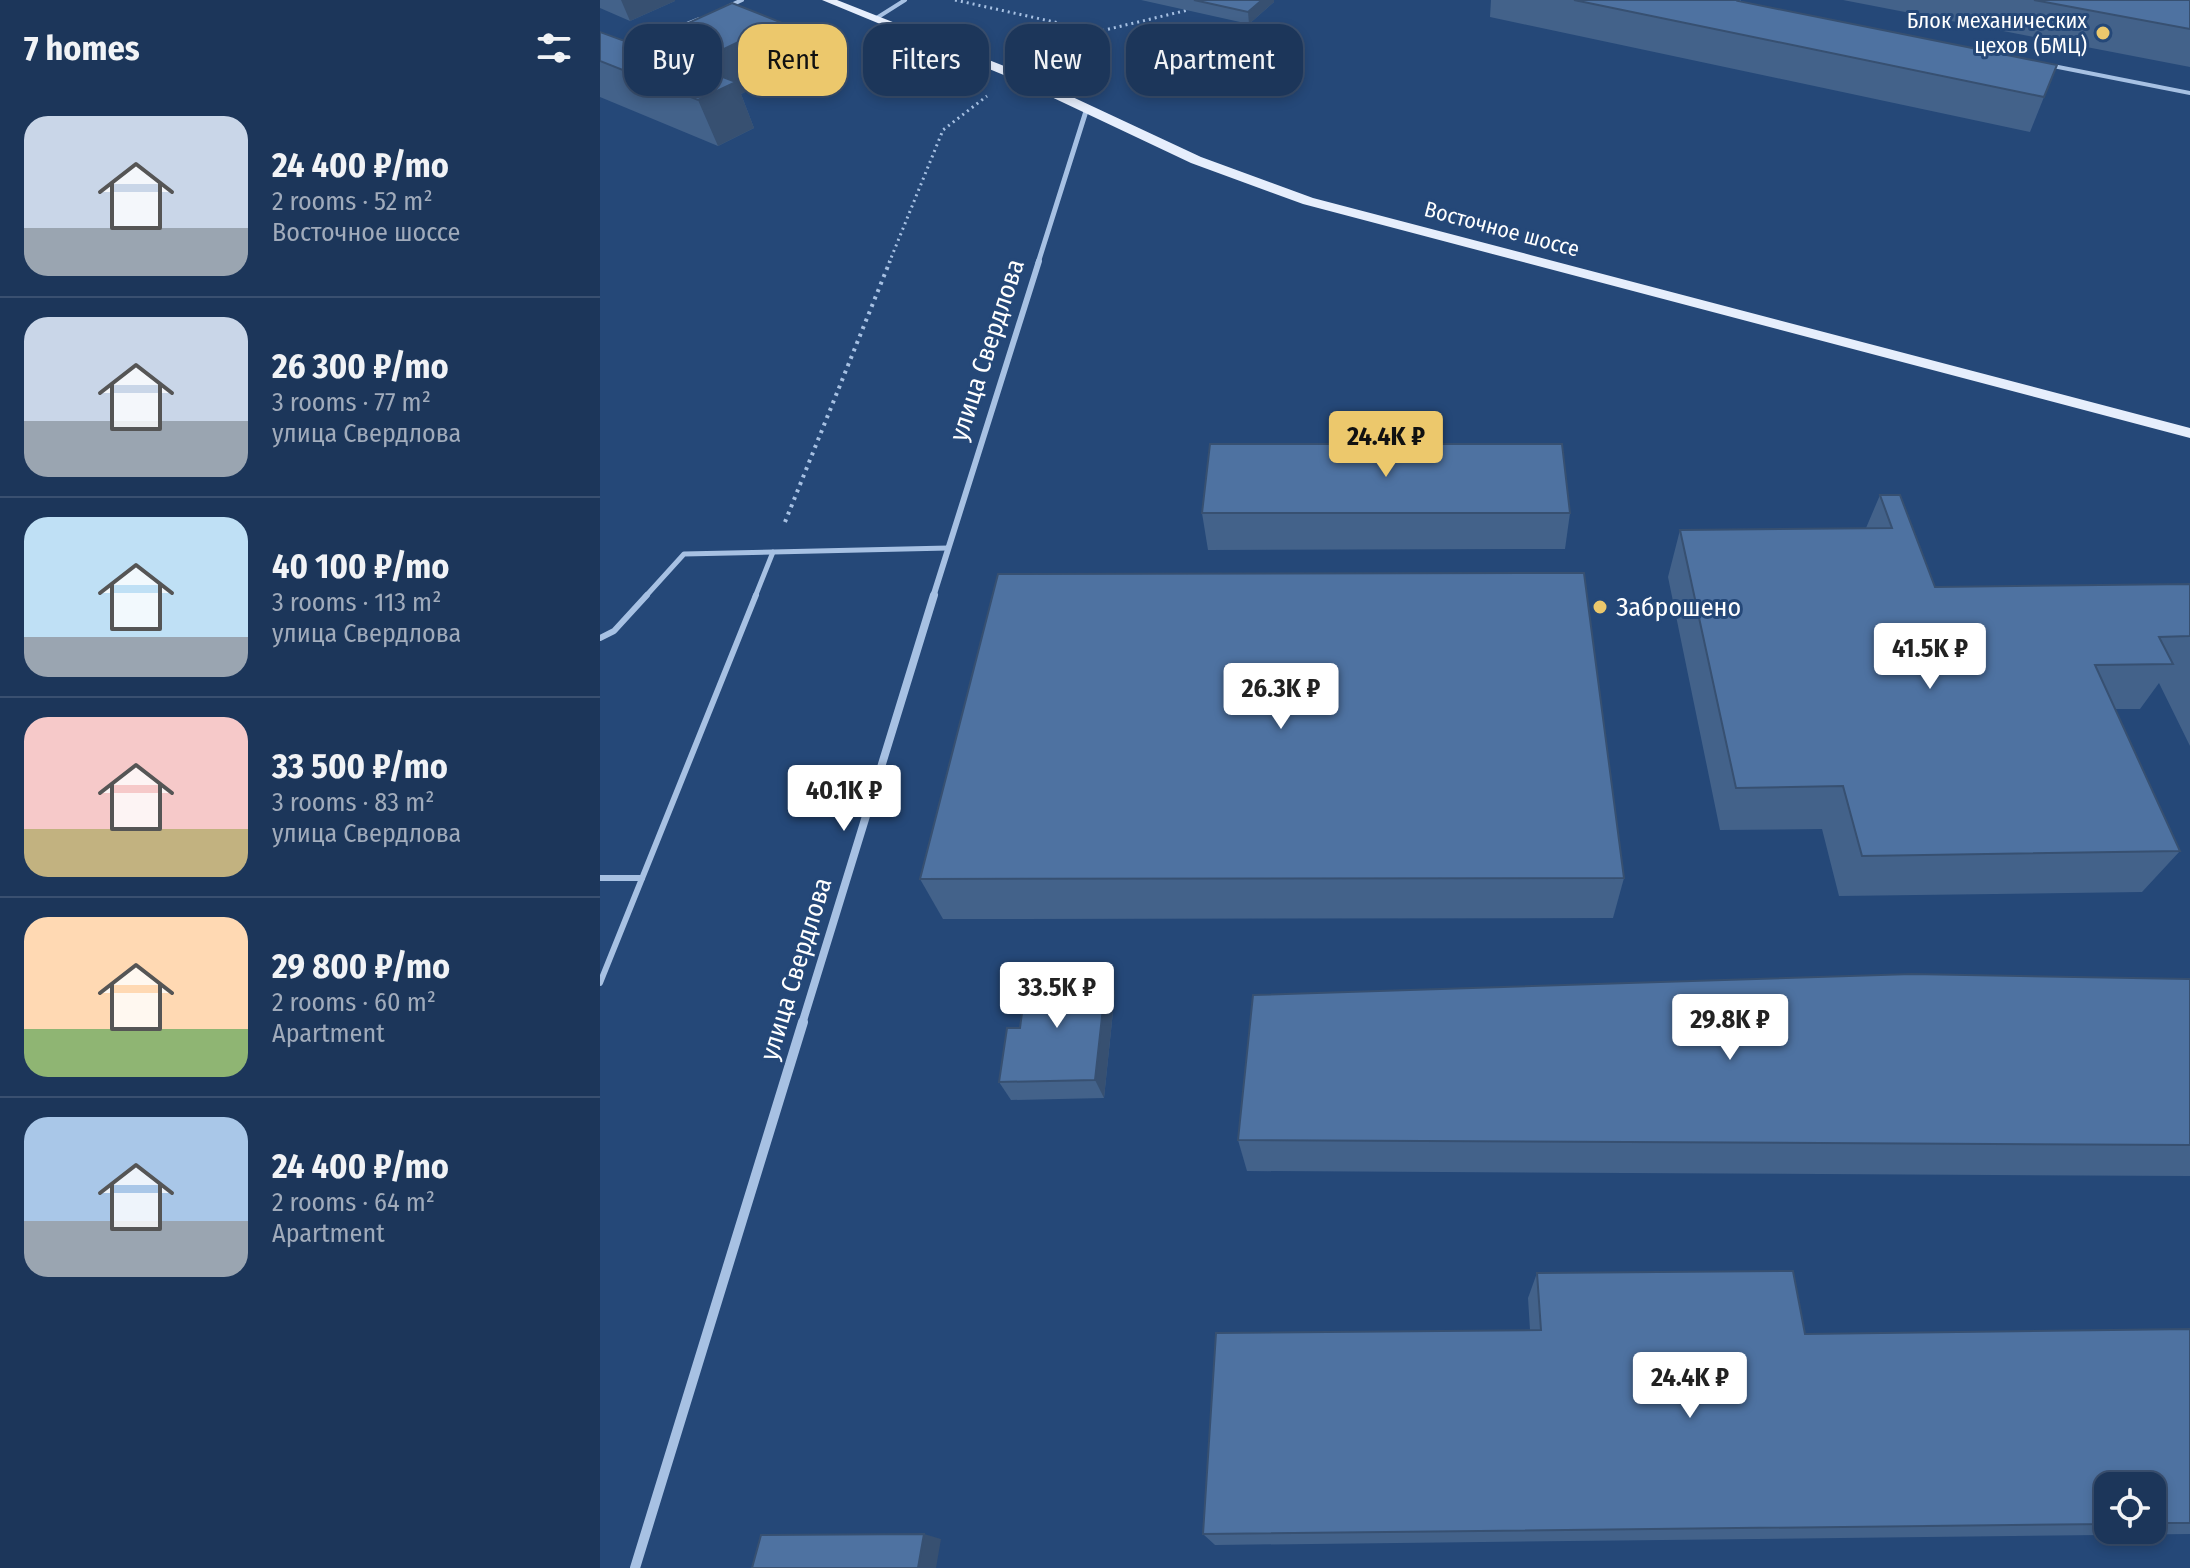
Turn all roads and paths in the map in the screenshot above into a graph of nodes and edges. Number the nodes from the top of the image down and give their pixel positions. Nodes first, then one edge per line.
1 (742, 0) edge
2 (827, 0) edge
3 (905, 0) edge
4 (955, 0) edge
5 (1204, 0) edge
6 (717, 11) edge
7 (704, 17) edge
8 (875, 19) junction
9 (686, 24) edge
10 (1062, 24) edge
11 (1110, 29) edge
12 (2033, 62) edge
13 (1005, 71) edge
14 (1005, 83) edge
15 (2190, 93) edge
16 (1061, 96) edge
17 (1087, 108) junction
18 (2190, 433) edge
19 (948, 548) junction
20 (773, 552) junction
21 (600, 638) edge
22 (600, 878) edge
23 (642, 878) junction
24 (600, 983) edge
25 (635, 1568) edge

1 - 6 lane
2 - 8 main road, Восточное шоссе
3 - 8 lane
4 - 10 path
5 - 11 path
7 - 9 lane
8 - 13 main road, Восточное шоссе
12 - 15 lane
14 - 20 path
16 - 17 main road, Восточное шоссе
17 - 18 main road, Восточное шоссе
17 - 19 street, улица Свердлова
19 - 20 lane
19 - 25 street, улица Свердлова
20 - 21 lane
20 - 23 lane
22 - 23 lane
23 - 24 lane

